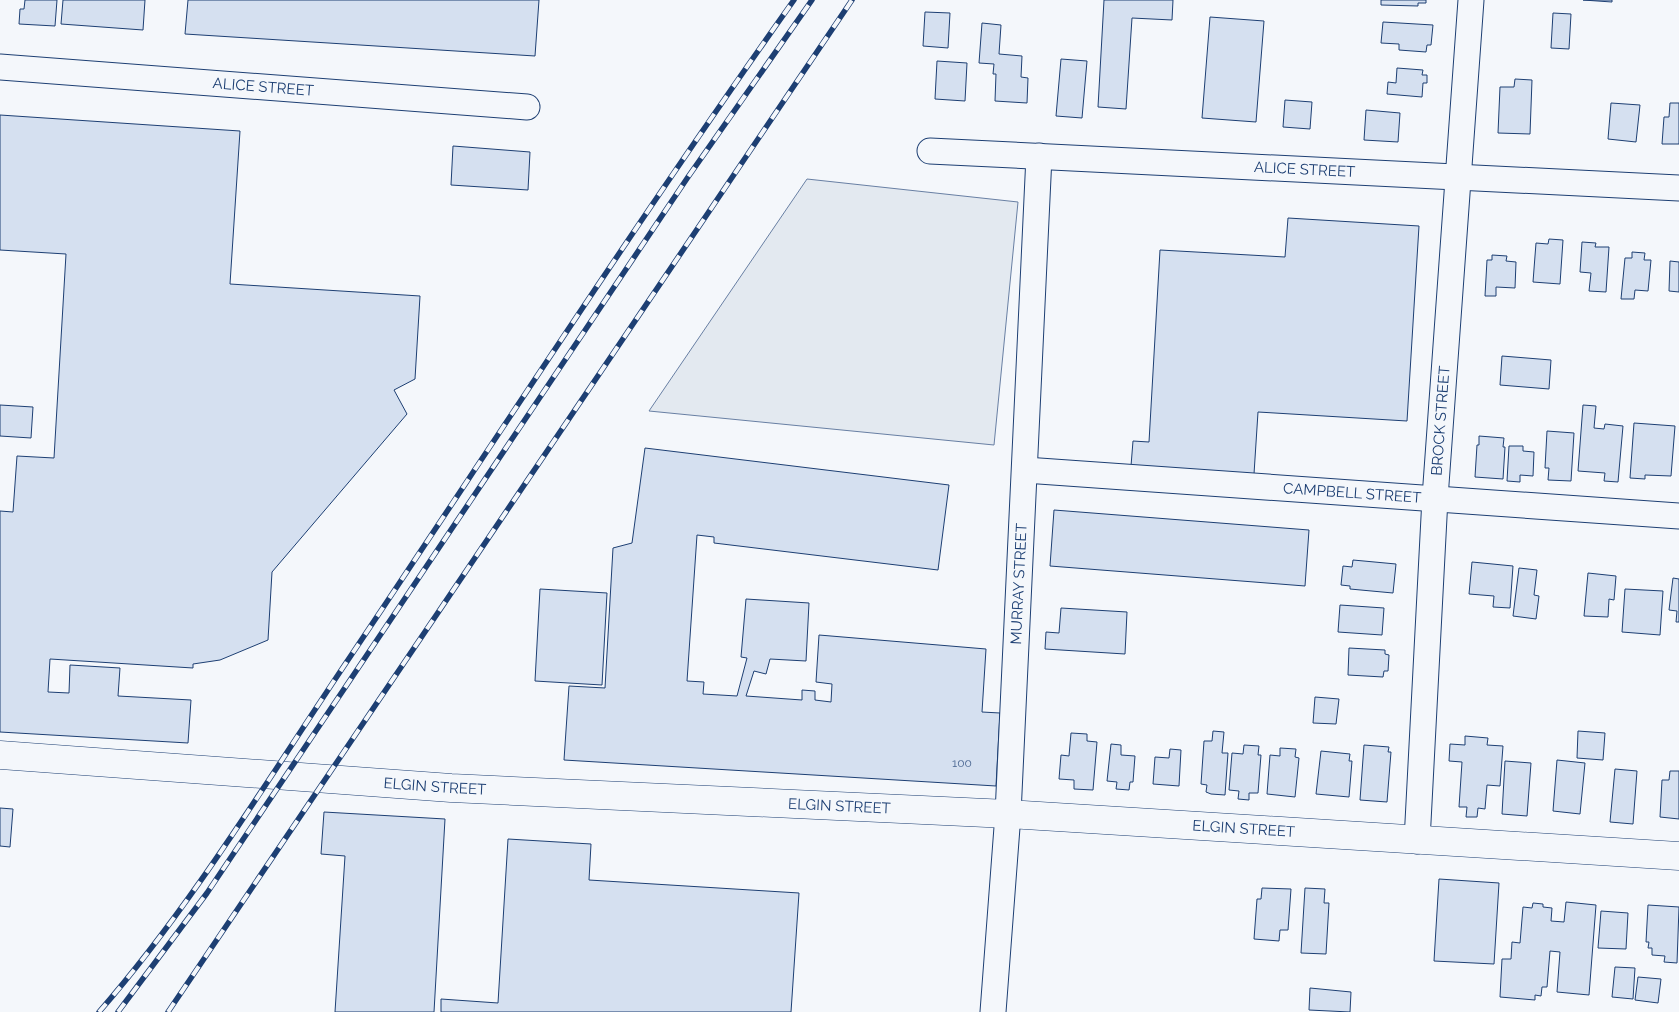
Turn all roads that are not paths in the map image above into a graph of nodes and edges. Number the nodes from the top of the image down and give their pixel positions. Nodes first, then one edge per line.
1 (1471, 0) edge
2 (0, 67) edge
3 (527, 107) dead end
4 (930, 151) dead end
5 (1039, 156) junction
6 (1459, 175) junction
7 (1679, 188) edge
8 (1025, 470) junction
9 (1435, 498) junction
10 (1679, 516) edge
11 (0, 755) edge
12 (1008, 814) junction
13 (1417, 841) junction
14 (1679, 856) edge
15 (993, 1012) edge

1 - 6 street, BROCK STREET
2 - 3 street, ALICE STREET
4 - 5 street, ALICE STREET
5 - 6 street, ALICE STREET
5 - 8 street, MURRAY STREET
6 - 7 street, ALICE STREET
6 - 9 street, BROCK STREET
8 - 9 street, CAMPBELL STREET
8 - 12 street, MURRAY STREET
9 - 10 street, CAMPBELL STREET
9 - 13 street, BROCK STREET
11 - 12 main road, ELGIN STREET
12 - 13 main road, ELGIN STREET
12 - 15 street, MURRAY STREET
13 - 14 main road, ELGIN STREET

